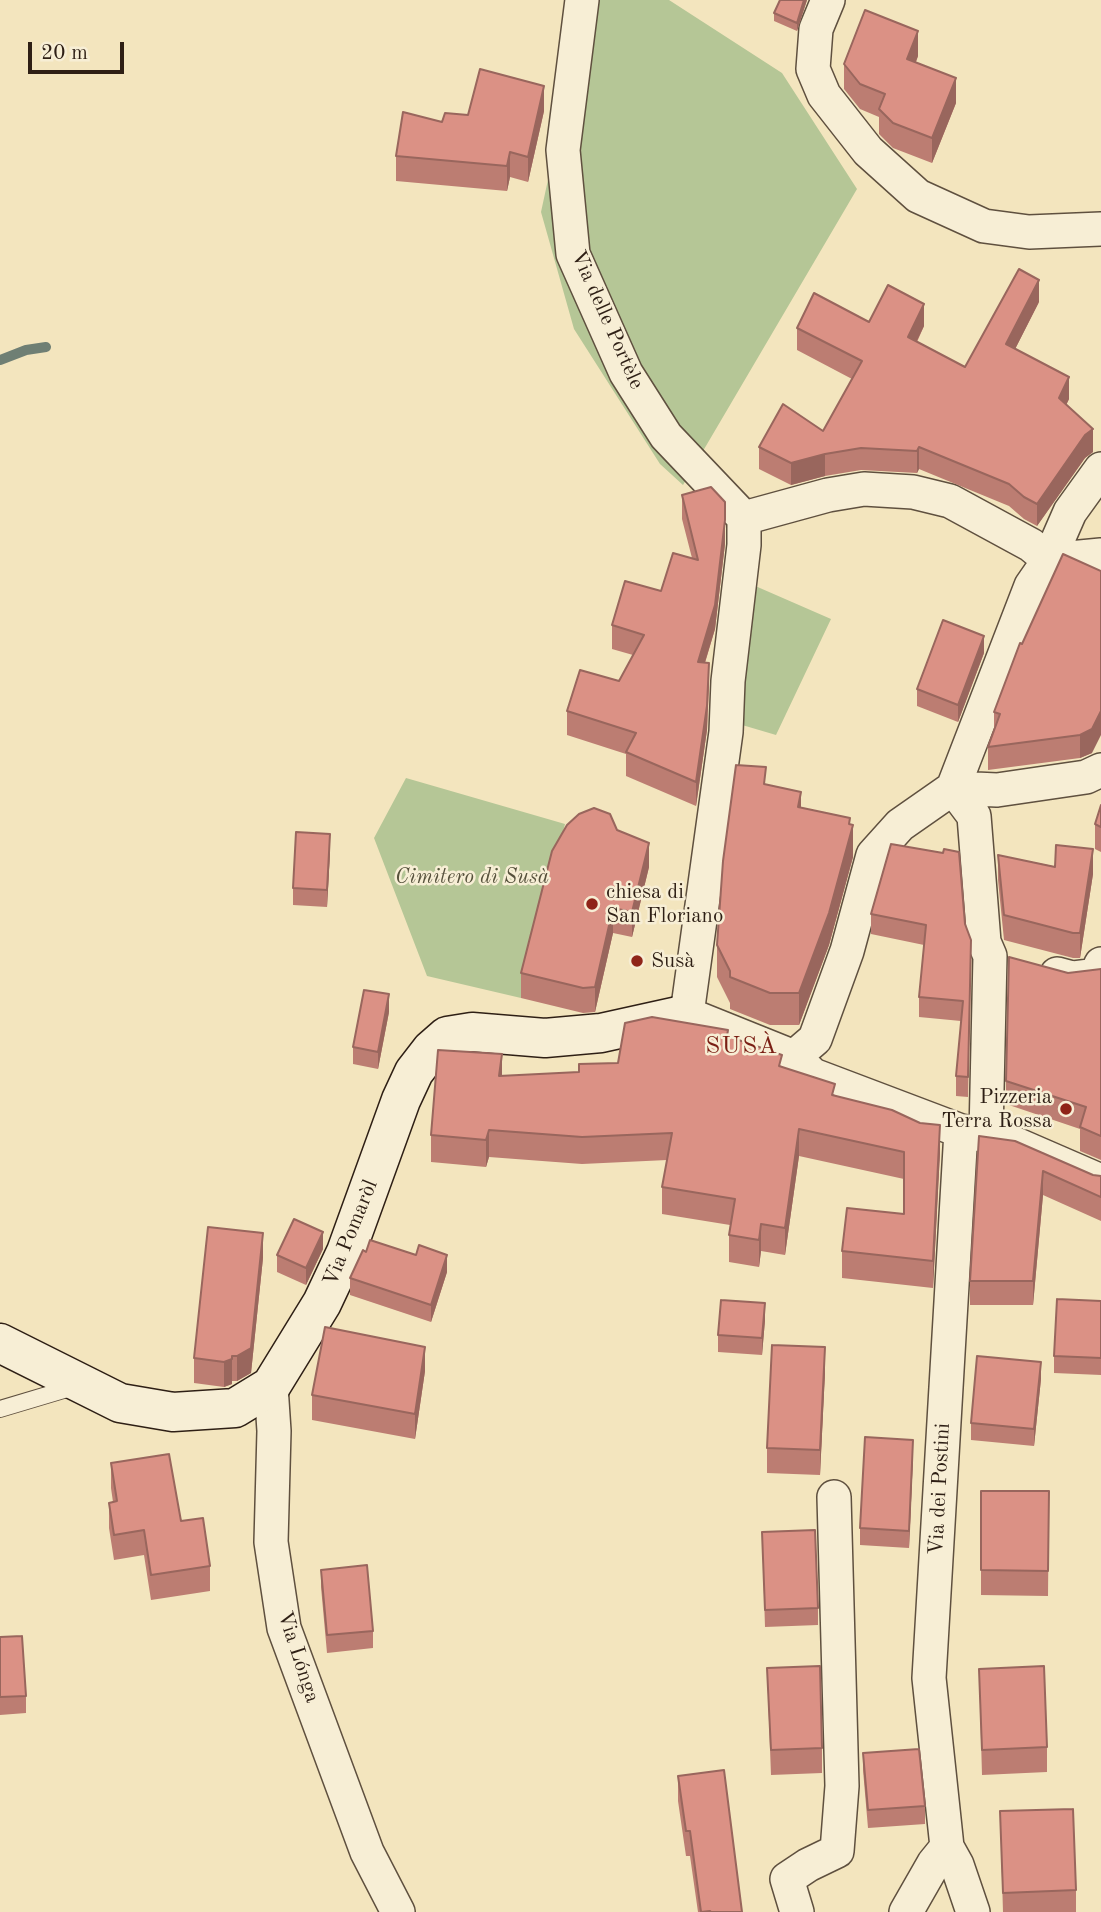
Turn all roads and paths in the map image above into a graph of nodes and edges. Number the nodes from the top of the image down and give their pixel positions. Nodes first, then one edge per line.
1 (582, 0) edge
2 (828, 0) edge
3 (1101, 229) edge
4 (1101, 469) edge
5 (744, 518) junction
6 (1101, 555) edge
7 (1049, 559) junction
8 (1101, 771) edge
9 (953, 788) junction
10 (990, 956) junction
11 (1101, 964) edge
12 (687, 1014) junction
13 (794, 1057) junction
14 (974, 1133) junction
15 (1101, 1181) edge
16 (0, 1343) edge
17 (82, 1384) junction
18 (271, 1386) junction
19 (0, 1409) edge
20 (834, 1497) dead end
21 (947, 1847) junction
22 (398, 1912) edge
23 (796, 1912) edge
24 (906, 1912) edge
25 (973, 1912) edge

1 - 5 street, Via delle Portèle
2 - 3 street
4 - 7 street
5 - 7 street
5 - 12 street
6 - 7 street
7 - 9 street
8 - 9 street
9 - 10 street, Via dei Postini
9 - 13 street
10 - 11 street
10 - 14 street, Via dei Postini
12 - 13 street
12 - 18 street, Via Pomaròl
13 - 14 street
14 - 15 street
14 - 21 street, Via dei Postini
16 - 17 street, Via Pomaròl
17 - 18 street, Via Pomaròl
17 - 19 lane
18 - 22 street, Via Lónga
20 - 23 street
21 - 24 street
21 - 25 street, Via dei Postini

